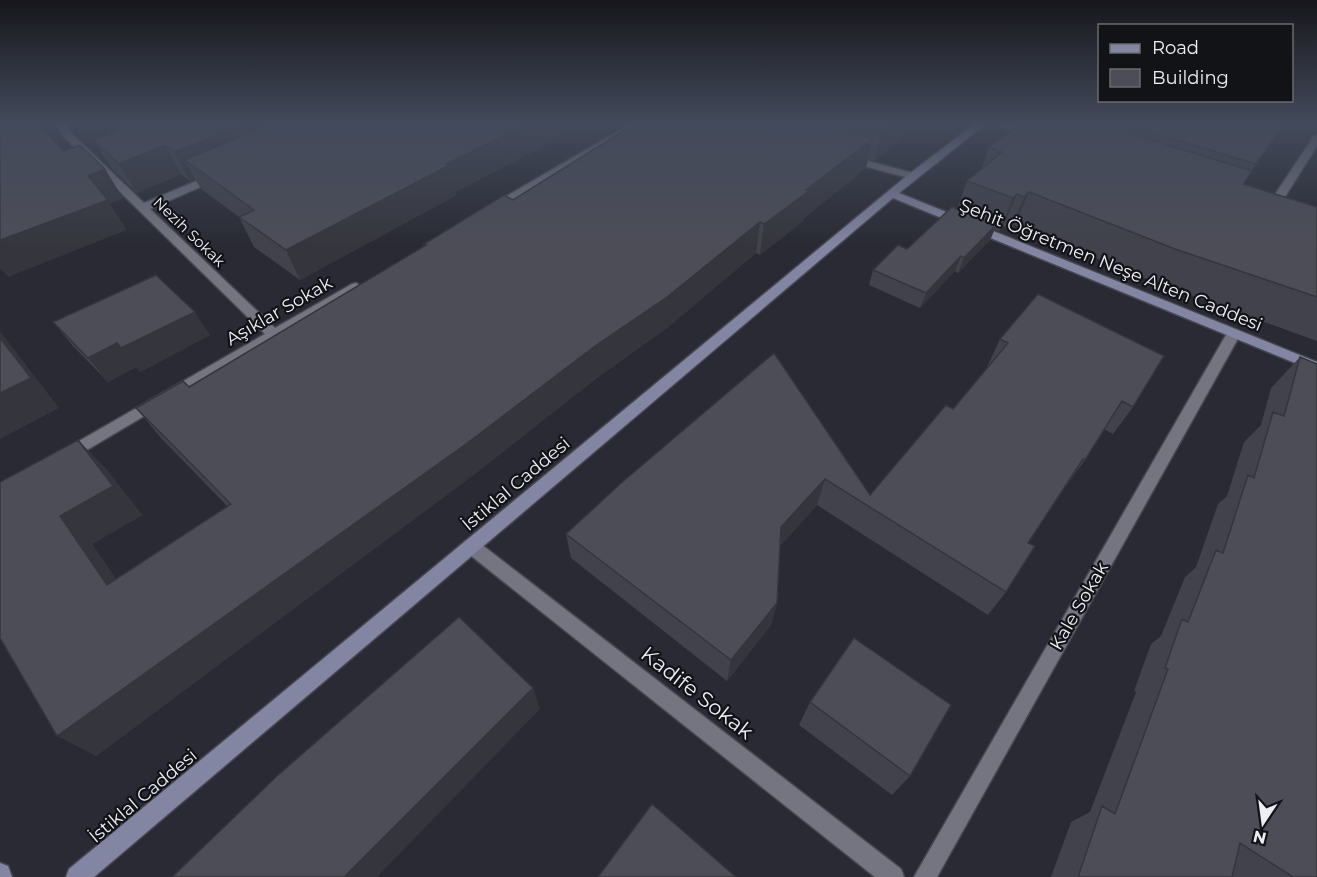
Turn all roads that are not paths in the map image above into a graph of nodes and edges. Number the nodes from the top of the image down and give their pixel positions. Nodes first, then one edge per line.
1 (97, 164) edge
2 (568, 164) edge
3 (867, 164) edge
4 (929, 164) edge
5 (1302, 164) edge
6 (230, 171) edge
7 (913, 176) junction
8 (892, 194) junction
9 (1259, 207) edge
10 (142, 208) junction
11 (487, 211) edge
12 (365, 282) edge
13 (274, 335) junction
14 (1233, 335) junction
15 (1317, 367) edge
16 (51, 464) edge
17 (471, 546) junction
18 (77, 877) edge
19 (893, 877) edge
20 (925, 877) edge

1 - 10 street, Nezih Sokak
2 - 11 street
3 - 7 street
4 - 7 street, İstiklal Caddesi
5 - 9 street
6 - 10 street
7 - 8 street, İstiklal Caddesi
8 - 14 street, Şehit Öğretmen Neşe Alten Caddesi
8 - 17 street, İstiklal Caddesi
10 - 13 street, Nezih Sokak
12 - 13 street, Aşıklar Sokak
13 - 16 street, Aşıklar Sokak
14 - 15 street, Şehit Öğretmen Neşe Alten Caddesi
14 - 20 street, Kale Sokak
17 - 18 street, İstiklal Caddesi
17 - 19 street, Kadife Sokak

